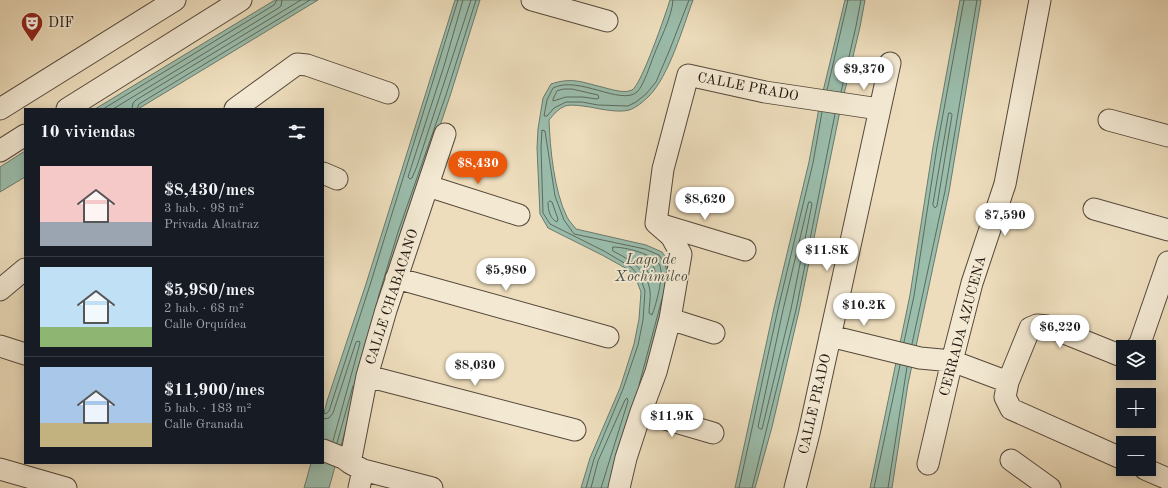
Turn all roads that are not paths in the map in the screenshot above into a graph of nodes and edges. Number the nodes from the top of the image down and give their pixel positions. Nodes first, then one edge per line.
1 (175, 0) edge
2 (241, 0) edge
3 (533, 0) edge
4 (1040, 0) edge
5 (607, 21) dead end
6 (890, 63) dead end
7 (388, 93) dead end
8 (69, 108) edge
9 (236, 108) edge
10 (0, 109) edge
11 (879, 109) junction
12 (1108, 120) dead end
13 (446, 134) dead end
14 (24, 136) edge
15 (1168, 136) edge
16 (0, 151) edge
17 (428, 186) junction
18 (1094, 209) dead end
19 (519, 215) dead end
20 (656, 223) junction
21 (1168, 230) edge
22 (745, 250) dead end
23 (1168, 262) edge
24 (24, 271) edge
25 (396, 278) junction
26 (0, 290) edge
27 (670, 319) junction
28 (714, 333) dead end
29 (830, 336) junction
30 (608, 337) dead end
31 (1141, 340) edge
32 (0, 346) edge
33 (24, 354) edge
34 (1116, 354) edge
35 (952, 360) junction
36 (367, 376) junction
37 (1008, 382) junction
38 (640, 412) junction
39 (575, 430) dead end
40 (714, 433) dead end
41 (324, 451) edge
42 (1116, 456) edge
43 (1011, 460) dead end
44 (928, 464) dead end
45 (0, 469) edge
46 (354, 470) edge
47 (1156, 474) edge
48 (1168, 479) edge
49 (66, 488) edge
50 (432, 488) edge
51 (619, 488) edge
52 (795, 488) edge
53 (1050, 488) edge

1 - 10 street
2 - 8 street
3 - 5 street
4 - 35 street, CERRADA AZUCENA
6 - 11 street, CALLE PRADO
7 - 9 street
11 - 20 street, CALLE PRADO
11 - 29 street, CALLE PRADO
12 - 15 street
13 - 17 street, CALLE CHABACANO
14 - 16 street
17 - 19 street
17 - 25 street, CALLE CHABACANO
18 - 21 street
20 - 22 street
20 - 27 street
23 - 31 street
24 - 26 street
25 - 30 street
25 - 36 street, CALLE CHABACANO
27 - 28 street
27 - 38 street
29 - 35 street
29 - 52 street, CALLE PRADO
32 - 33 street
34 - 37 street
35 - 37 street
35 - 44 street, CERRADA AZUCENA
36 - 39 street
36 - 46 street, CALLE CHABACANO
37 - 42 street
38 - 40 street
38 - 51 street
41 - 46 street
43 - 53 street
45 - 49 street
46 - 50 street
47 - 48 street

